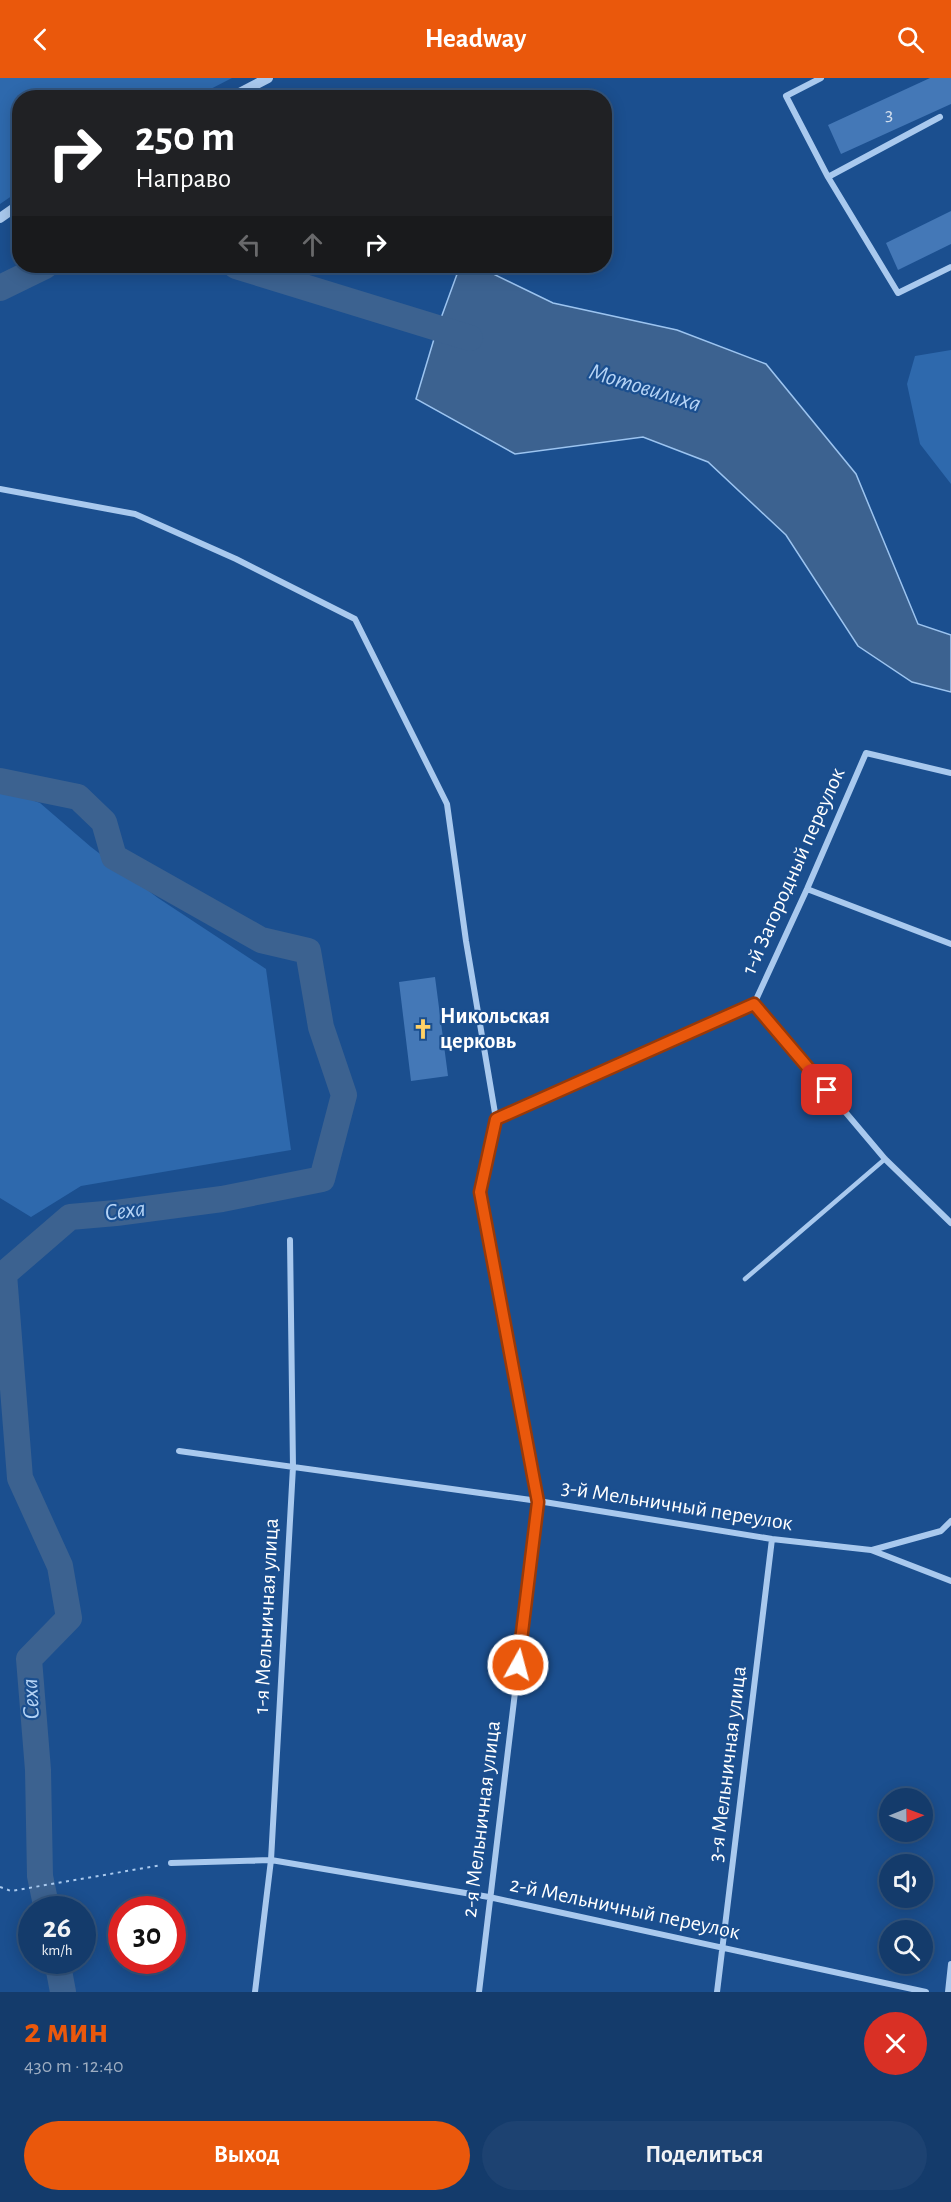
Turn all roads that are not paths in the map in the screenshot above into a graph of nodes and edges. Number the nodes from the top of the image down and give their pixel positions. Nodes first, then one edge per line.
1 (268, 78) edge
2 (821, 78) edge
3 (245, 90) edge
4 (940, 117) dead end
5 (828, 177) junction
6 (951, 267) edge
7 (0, 489) edge
8 (951, 773) edge
9 (807, 889) junction
10 (951, 944) edge
11 (754, 1004) junction
12 (496, 1119) junction
13 (885, 1159) junction
14 (951, 1223) edge
15 (290, 1240) dead end
16 (745, 1280) dead end
17 (179, 1451) dead end
18 (293, 1467) junction
19 (538, 1502) junction
20 (951, 1521) edge
21 (772, 1539) junction
22 (871, 1550) junction
23 (951, 1581) edge
24 (271, 1860) junction
25 (171, 1863) road end
26 (489, 1897) junction
27 (723, 1946) junction
28 (951, 1964) edge
29 (255, 1992) edge
30 (479, 1992) edge
31 (717, 1992) edge
32 (927, 1992) edge
33 (948, 1992) edge

1 - 3 street
2 - 5 street
4 - 5 street
5 - 6 street
7 - 12 street, 2-я Мельничная улица
8 - 9 street, 1-й Загородный переулок
9 - 10 street
9 - 11 street, 1-й Загородный переулок
11 - 12 street
11 - 13 street
12 - 19 street, 2-я Мельничная улица
13 - 14 street
13 - 16 lane
15 - 18 street, 1-я Мельничная улица
17 - 18 street, 3-й Мельничный переулок
18 - 19 street, 3-й Мельничный переулок
18 - 24 street, 1-я Мельничная улица
19 - 21 street, 3-й Мельничный переулок
19 - 26 street, 2-я Мельничная улица
20 - 22 street
21 - 22 street, 3-й Мельничный переулок
21 - 27 street, 3-я Мельничная улица
22 - 23 street, 3-й Мельничный переулок
24 - 25 street, 2-й Мельничный переулок
24 - 26 street, 2-й Мельничный переулок
24 - 29 street, 1-я Мельничная улица
26 - 27 street, 2-й Мельничный переулок
26 - 30 street, 2-я Мельничная улица
27 - 31 street, 3-я Мельничная улица
27 - 32 street, 2-й Мельничный переулок
28 - 33 street

